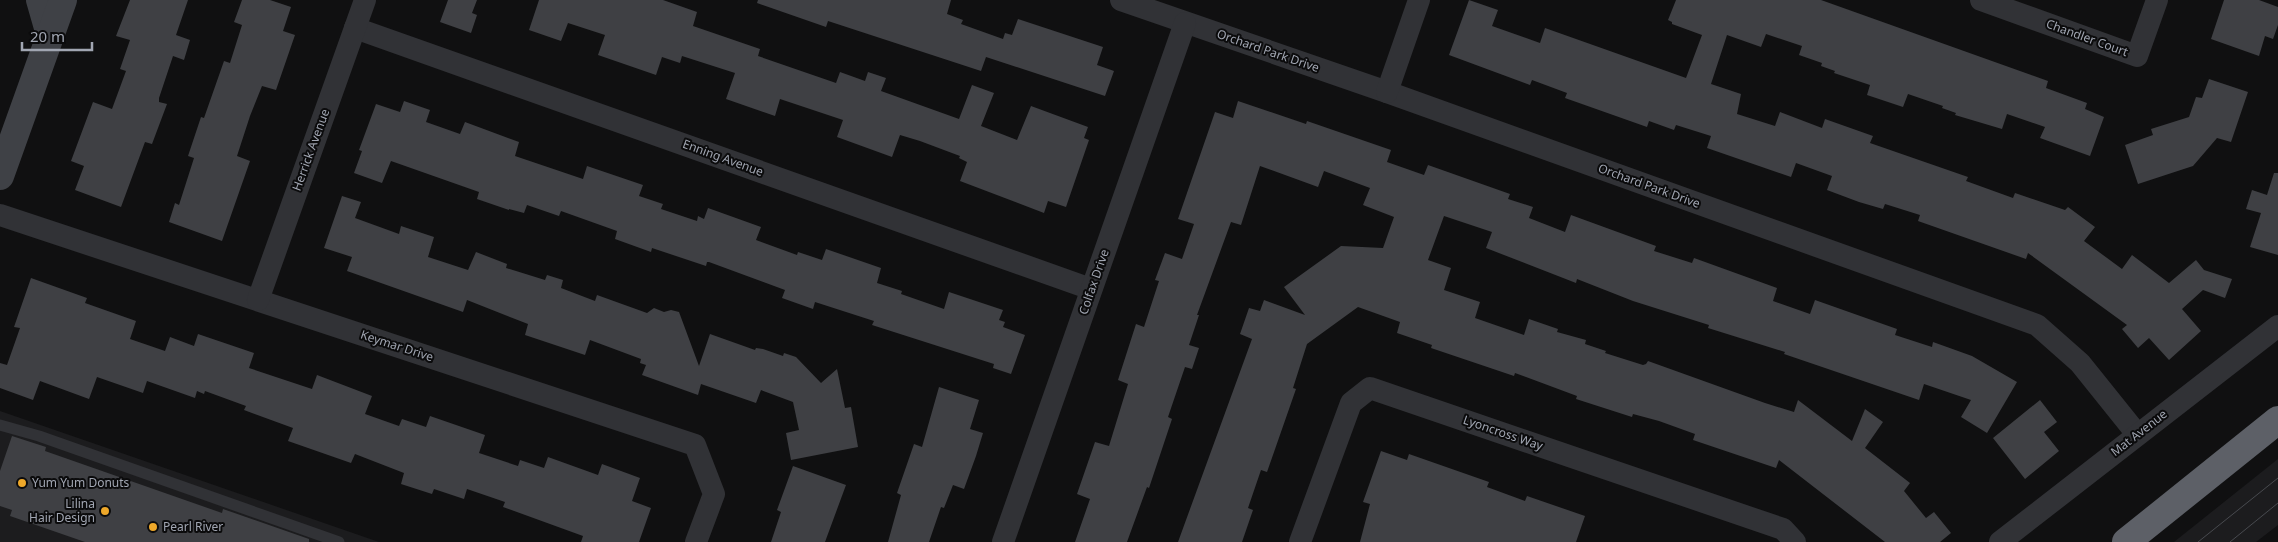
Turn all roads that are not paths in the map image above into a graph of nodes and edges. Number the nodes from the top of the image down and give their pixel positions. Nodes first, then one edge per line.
1 (40, 0) edge
2 (63, 0) edge
3 (365, 0) edge
4 (1121, 0) edge
5 (1419, 0) edge
6 (1981, 0) edge
7 (2157, 0) edge
8 (1186, 23) junction
9 (356, 28) junction
10 (50, 35) junction
11 (1387, 92) junction
12 (0, 176) edge
13 (0, 215) edge
14 (1091, 289) junction
15 (258, 300) junction
16 (2278, 326) edge
17 (2278, 420) edge
18 (0, 425) edge
19 (2137, 434) junction
20 (339, 542) edge
21 (696, 542) edge
22 (1003, 542) edge
23 (1300, 542) edge
24 (1795, 542) edge
25 (2000, 542) edge
26 (2126, 542) edge

1 - 10 main road
2 - 10 main road
3 - 9 street, Herrick Avenue
4 - 8 street, Orchard Park Drive
5 - 11 street
6 - 7 street, Chandler Court
8 - 11 street, Orchard Park Drive
8 - 14 street, Colfax Drive
9 - 14 street, Enning Avenue
9 - 15 street, Herrick Avenue
10 - 12 main road
11 - 19 street, Orchard Park Drive
13 - 15 street, Keymar Drive
14 - 22 street, Colfax Drive
15 - 21 street, Keymar Drive
16 - 19 street, Mat Avenue
17 - 26 highway
18 - 20 lane
19 - 25 street, Mat Avenue
23 - 24 street, Lyoncross Way

